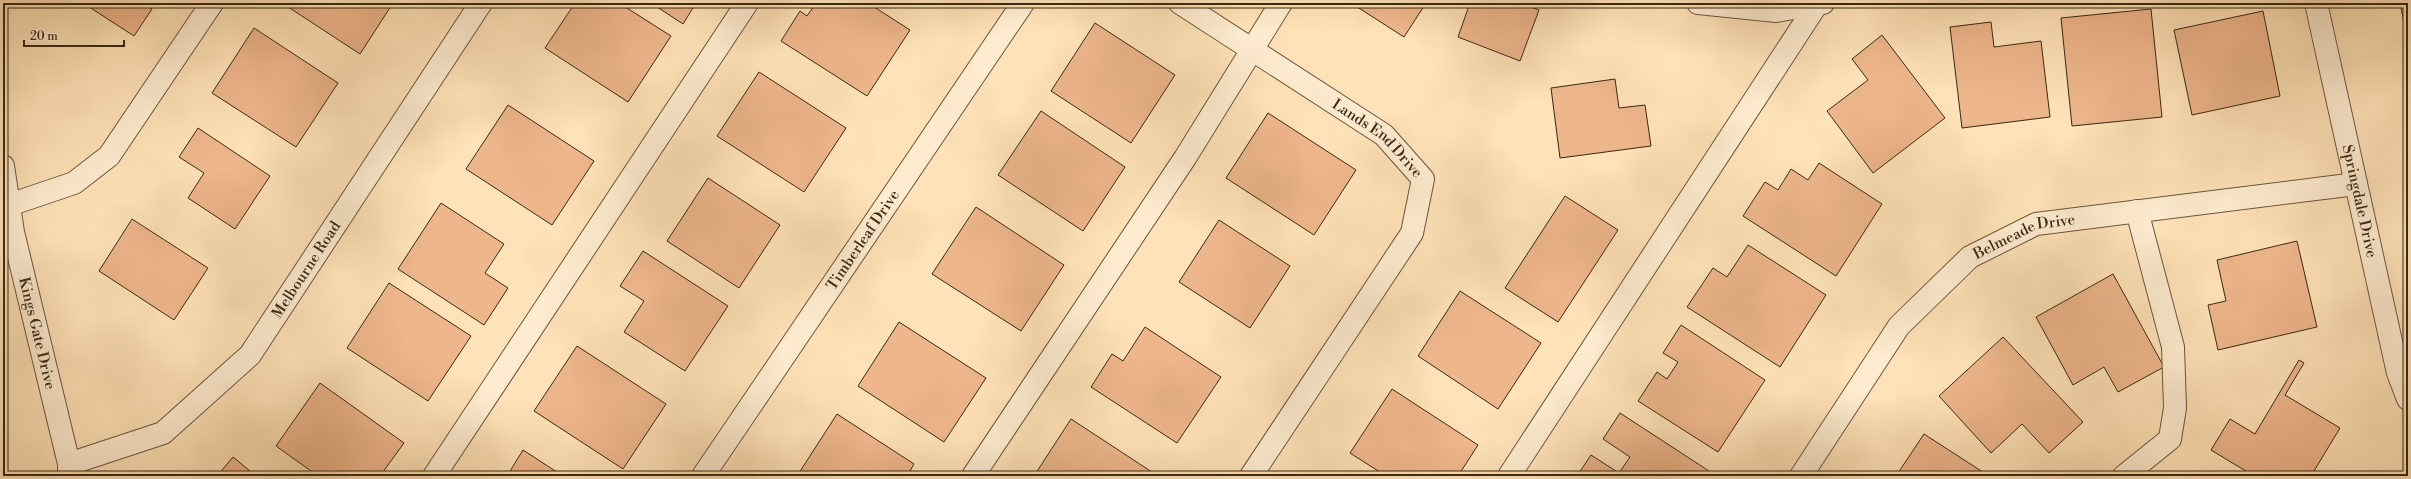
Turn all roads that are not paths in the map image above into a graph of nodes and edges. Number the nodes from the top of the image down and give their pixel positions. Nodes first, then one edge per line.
1 (212, 3) edge
2 (481, 3) edge
3 (747, 3) edge
4 (1023, 3) edge
5 (1180, 3) edge
6 (1281, 3) edge
7 (1698, 3) edge
8 (2316, 3) edge
9 (1820, 4) edge
10 (1251, 49) junction
11 (3, 166) edge
12 (2356, 184) junction
13 (9, 205) junction
14 (2137, 211) junction
15 (2408, 398) edge
16 (69, 470) edge
17 (434, 476) edge
18 (702, 476) edge
19 (973, 476) edge
20 (1250, 476) edge
21 (1509, 476) edge
22 (1801, 476) edge
23 (2124, 476) edge

1 - 13 street
2 - 16 street, Melbourne Road
3 - 17 street
4 - 18 street, Timberleaf Drive
5 - 10 street, Lands End Drive
6 - 10 street
7 - 9 street
8 - 12 street, Springdale Drive
9 - 21 street
10 - 19 street
10 - 20 street, Lands End Drive
11 - 13 street, Kings Gate Drive
12 - 14 street, Belmeade Drive
12 - 15 street, Springdale Drive
13 - 16 street, Kings Gate Drive
14 - 22 street, Belmeade Drive
14 - 23 street

